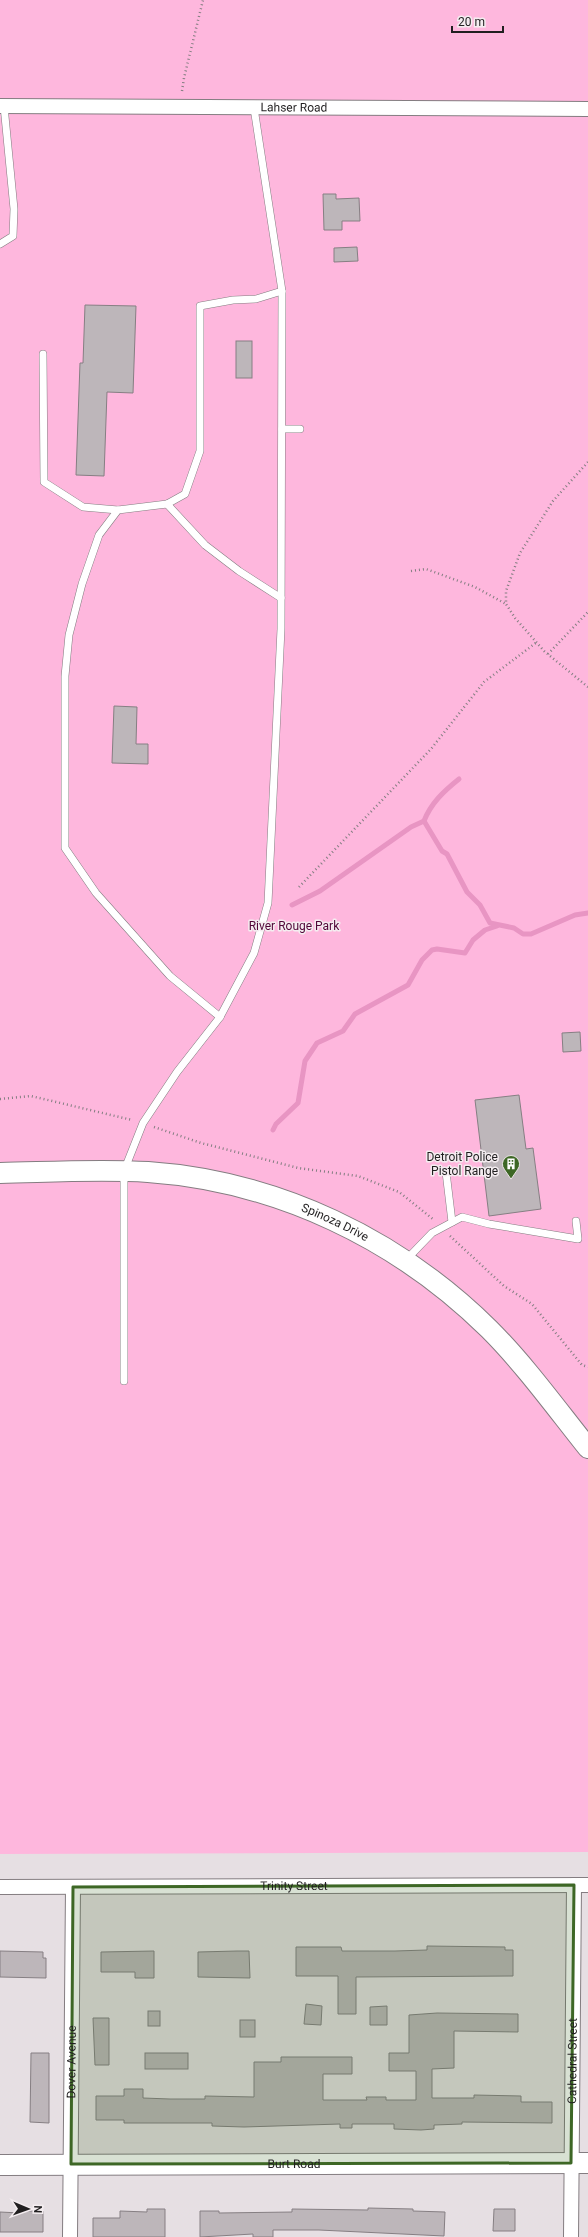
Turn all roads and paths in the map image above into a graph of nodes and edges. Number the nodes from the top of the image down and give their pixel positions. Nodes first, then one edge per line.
1 (203, 0) edge
2 (2, 106) edge
3 (181, 106) junction
4 (254, 108) junction
5 (588, 109) edge
6 (0, 244) edge
7 (282, 290) junction
8 (44, 354) dead end
9 (282, 429) junction
10 (300, 429) dead end
11 (588, 462) edge
12 (167, 504) junction
13 (118, 510) junction
14 (411, 571) dead end
15 (281, 598) junction
16 (506, 604) junction
17 (588, 612) edge
18 (537, 642) junction
19 (548, 654) junction
20 (588, 687) edge
21 (299, 887) dead end
22 (220, 1017) junction
23 (0, 1172) edge
24 (124, 1172) junction
25 (446, 1172) dead end
26 (576, 1221) dead end
27 (452, 1222) junction
28 (405, 1261) junction
29 (124, 1380) dead end
30 (588, 1448) edge
31 (581, 1885) edge
32 (73, 1887) junction
33 (0, 1888) edge
34 (580, 2163) edge
35 (71, 2164) junction
36 (0, 2165) edge
37 (70, 2237) edge
38 (571, 2237) edge

1 - 3 path
2 - 3 street, Lahser Road
2 - 6 lane
3 - 4 street, Lahser Road
4 - 5 street, Lahser Road
4 - 7 lane
7 - 9 lane
7 - 12 lane
8 - 13 lane
9 - 10 lane
9 - 15 lane
11 - 16 path
12 - 13 lane
12 - 15 lane
13 - 22 lane
14 - 16 path
15 - 22 lane
16 - 18 path
17 - 19 path
18 - 19 path
18 - 21 path
19 - 20 path
22 - 24 lane
23 - 24 street, Spinoza Drive
24 - 28 street, Spinoza Drive
24 - 29 lane
25 - 27 lane
26 - 27 lane
27 - 28 lane
28 - 30 street, Spinoza Drive
31 - 32 street, Trinity Street
31 - 34 street, Cathedral Street
32 - 33 street, Trinity Street
32 - 35 street, Dover Avenue
34 - 35 street, Burt Road
34 - 38 street, Cathedral Street
35 - 36 street, Burt Road
35 - 37 street, Dover Avenue

